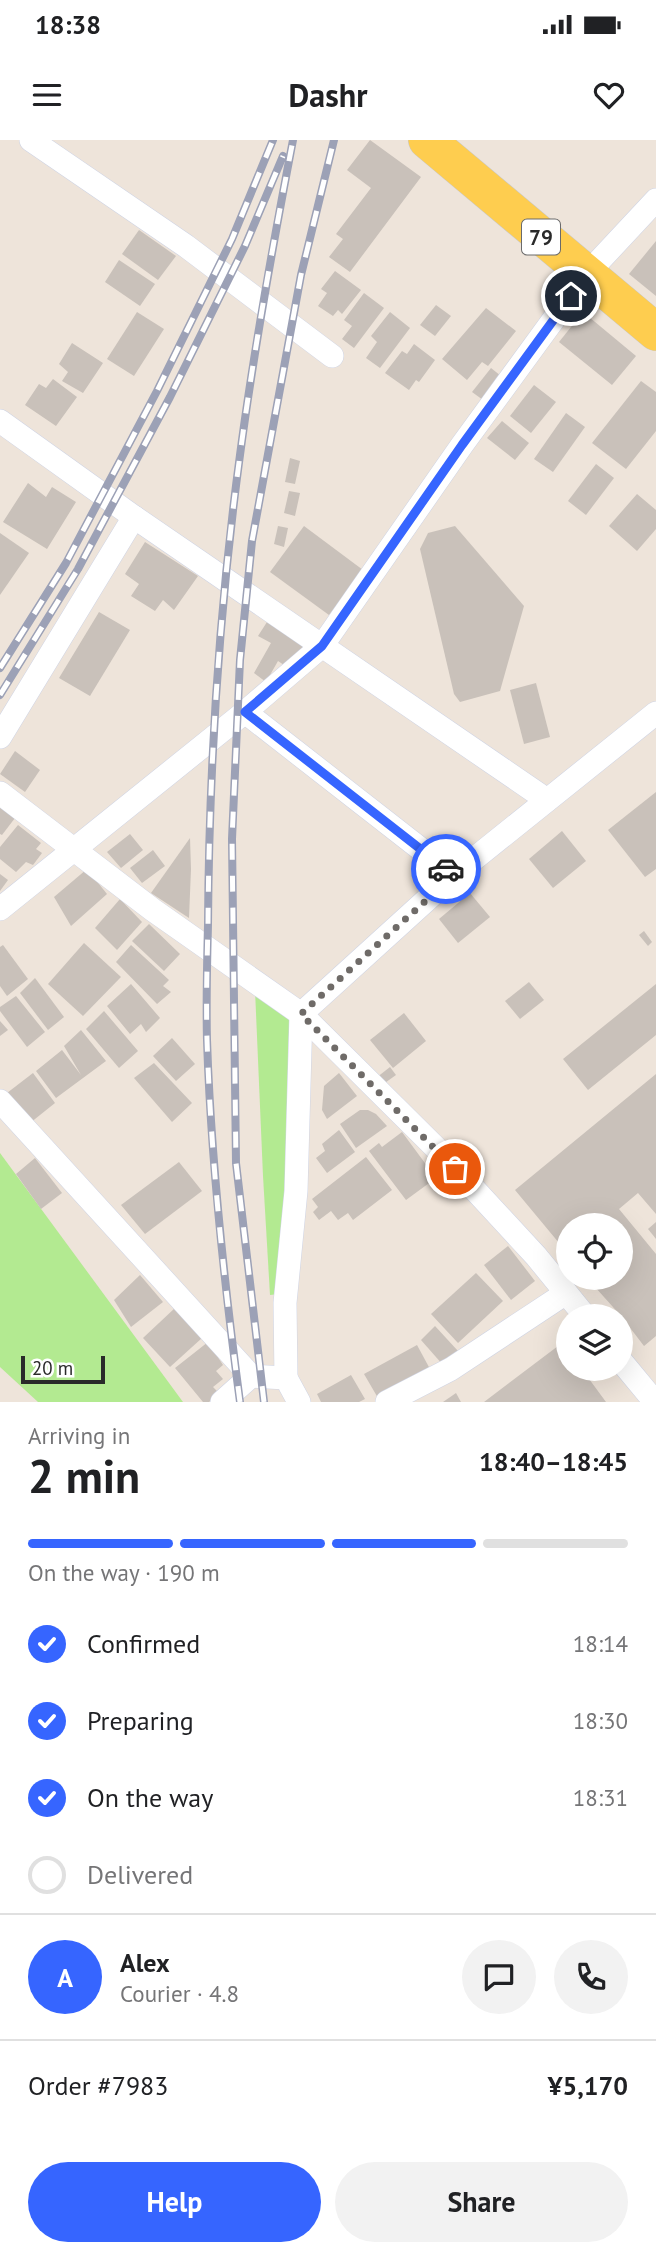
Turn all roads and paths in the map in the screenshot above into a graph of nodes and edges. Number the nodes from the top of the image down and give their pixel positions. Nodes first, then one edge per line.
1 (31, 140) edge
2 (427, 140) edge
3 (656, 200) edge
4 (586, 275) junction
5 (656, 332) edge
6 (332, 356) dead end
7 (0, 421) edge
8 (134, 517) junction
9 (322, 646) junction
10 (245, 712) junction
11 (656, 713) edge
12 (0, 737) edge
13 (0, 793) edge
14 (547, 800) junction
15 (73, 849) junction
16 (454, 875) junction
17 (0, 909) edge
18 (301, 1014) junction
19 (0, 1101) edge
20 (566, 1293) junction
21 (575, 1304) edge
22 (633, 1375) edge
23 (251, 1376) junction
24 (286, 1378) junction
25 (222, 1402) edge
26 (299, 1402) edge
27 (387, 1402) edge
28 (655, 1402) edge

1 - 6 street
2 - 4 main road, 79
3 - 4 street
4 - 5 main road, 79
4 - 9 street
7 - 8 street
8 - 9 street
8 - 12 street
9 - 10 street
9 - 14 street
10 - 15 street
10 - 16 street
11 - 14 street
13 - 15 street
14 - 16 street
15 - 17 street
15 - 18 street
16 - 18 street
18 - 20 street
18 - 24 street
19 - 23 street
20 - 21 street
20 - 27 street
22 - 28 street
23 - 24 street
23 - 25 street
24 - 26 street

